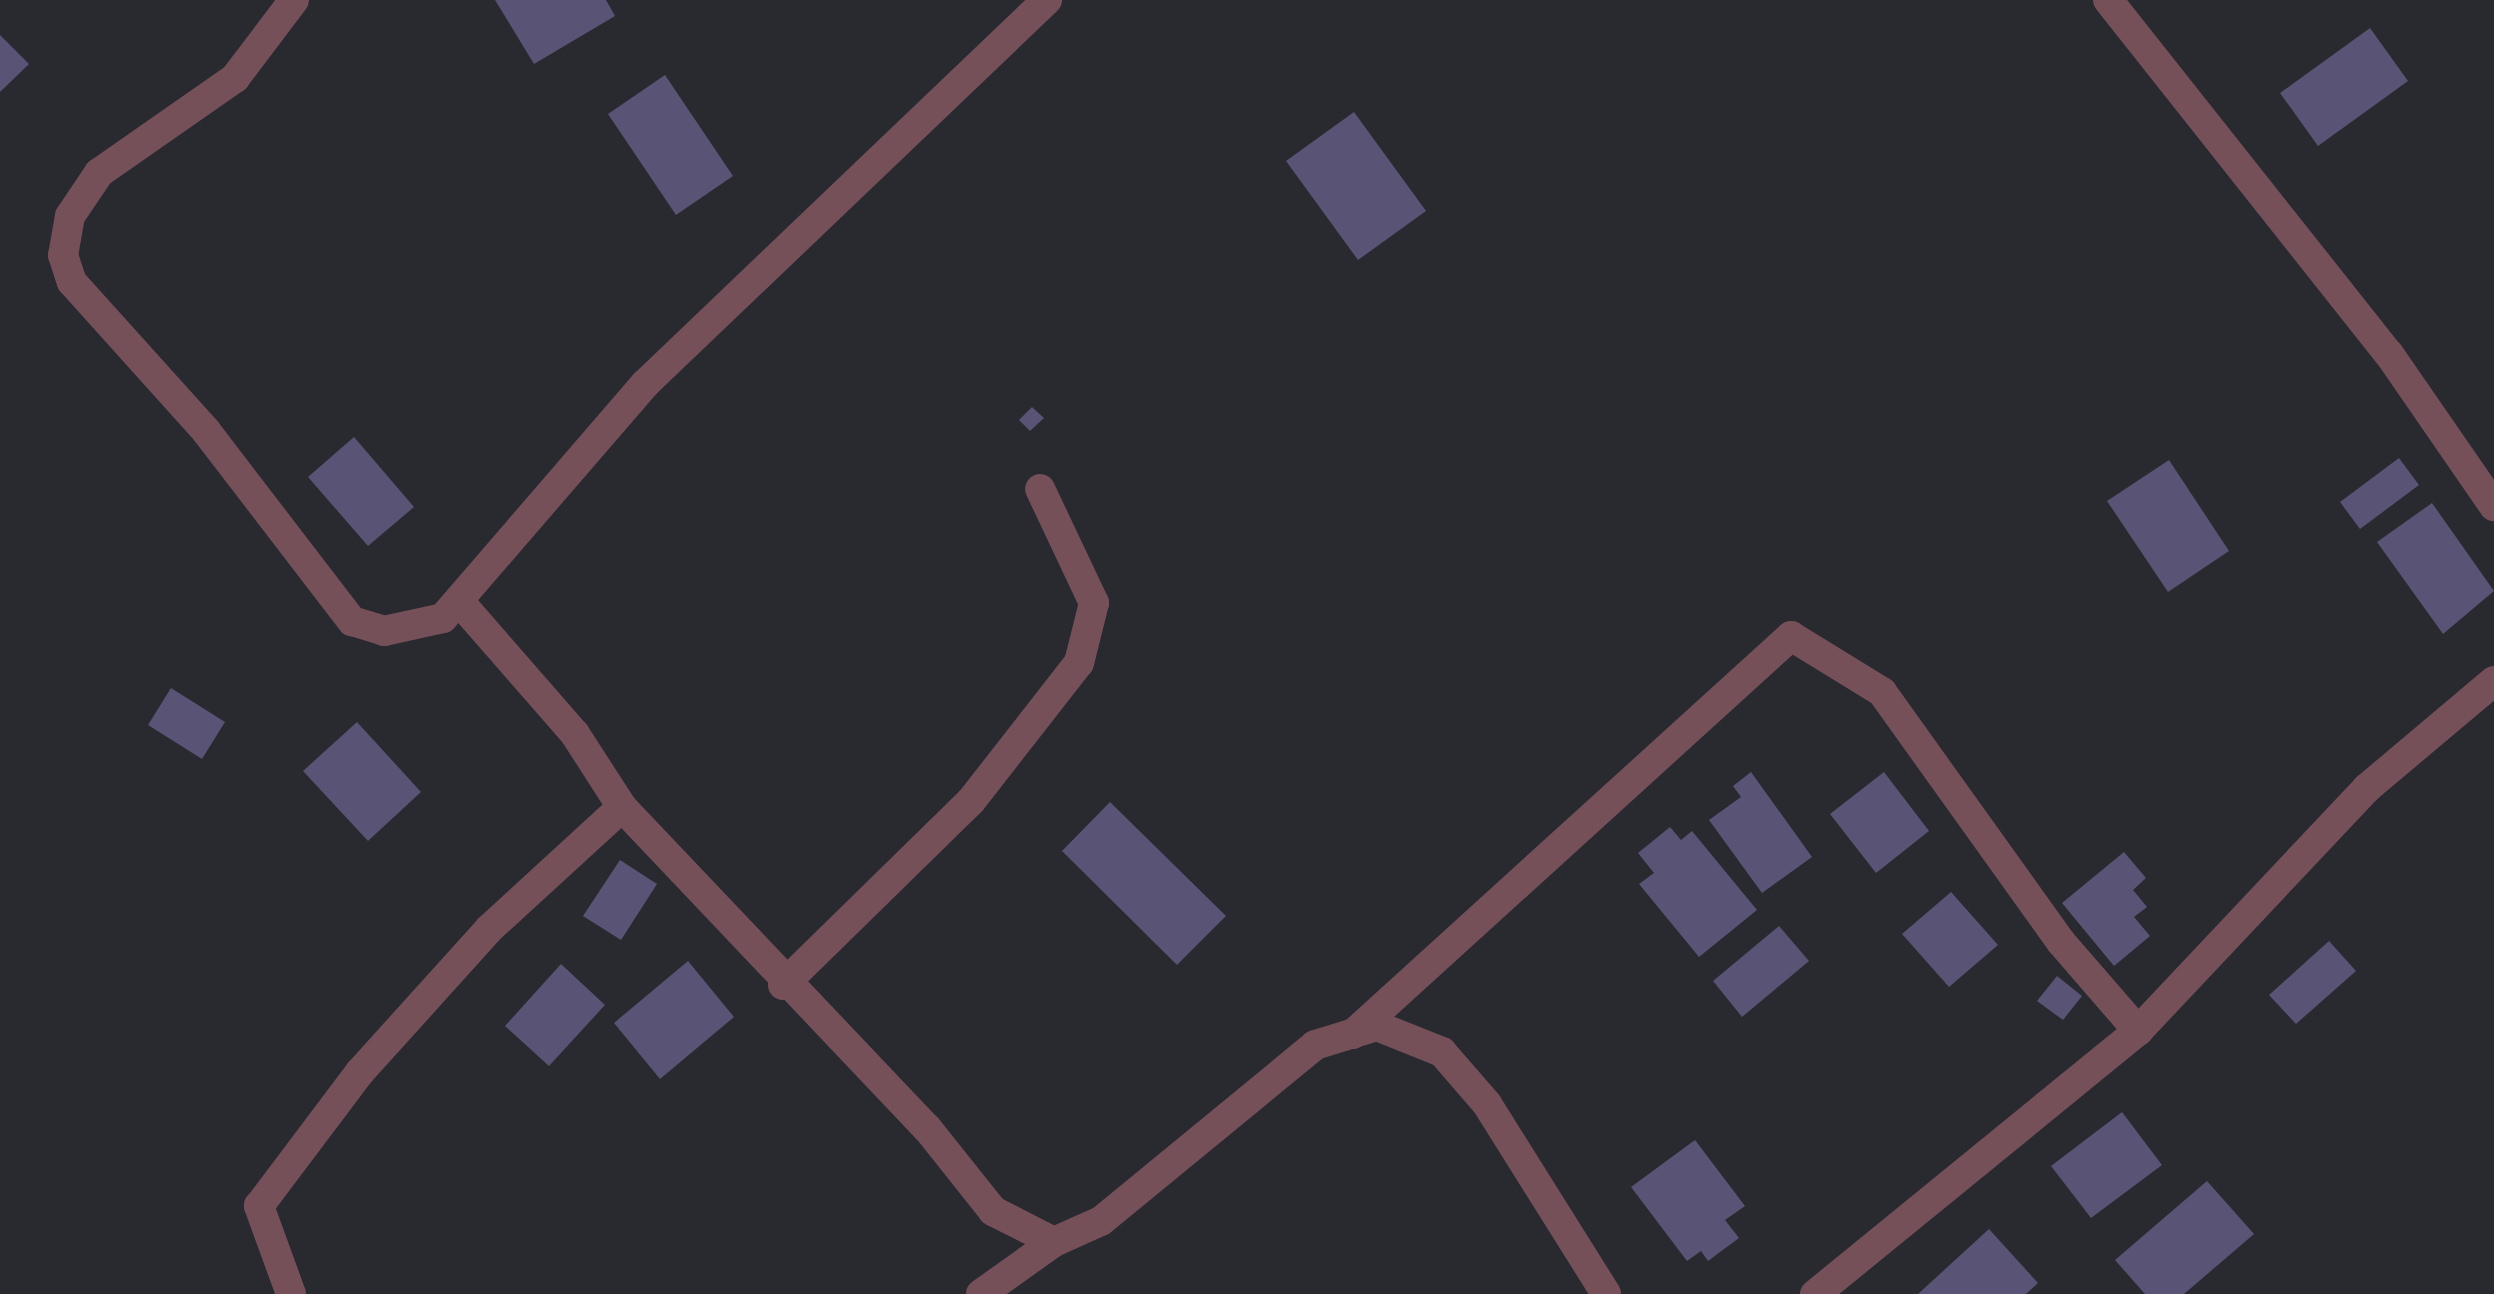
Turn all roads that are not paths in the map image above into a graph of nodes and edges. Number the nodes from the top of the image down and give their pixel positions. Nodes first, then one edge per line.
1 (294, 0) edge
2 (1047, 0) edge
3 (2108, 0) edge
4 (1040, 489) dead end
5 (2494, 506) edge
6 (459, 601) junction
7 (2494, 681) edge
8 (622, 807) junction
9 (784, 985) junction
10 (2138, 1031) junction
11 (1353, 1034) junction
12 (1054, 1242) junction
13 (291, 1294) edge
14 (982, 1294) edge
15 (1606, 1294) edge
16 (1815, 1294) edge

1 - 6 street
2 - 6 street
3 - 5 street
4 - 9 street
6 - 8 street
7 - 10 street
8 - 9 street
8 - 13 street
9 - 12 street
10 - 11 street
10 - 16 street
11 - 12 street
11 - 15 street
12 - 14 street

